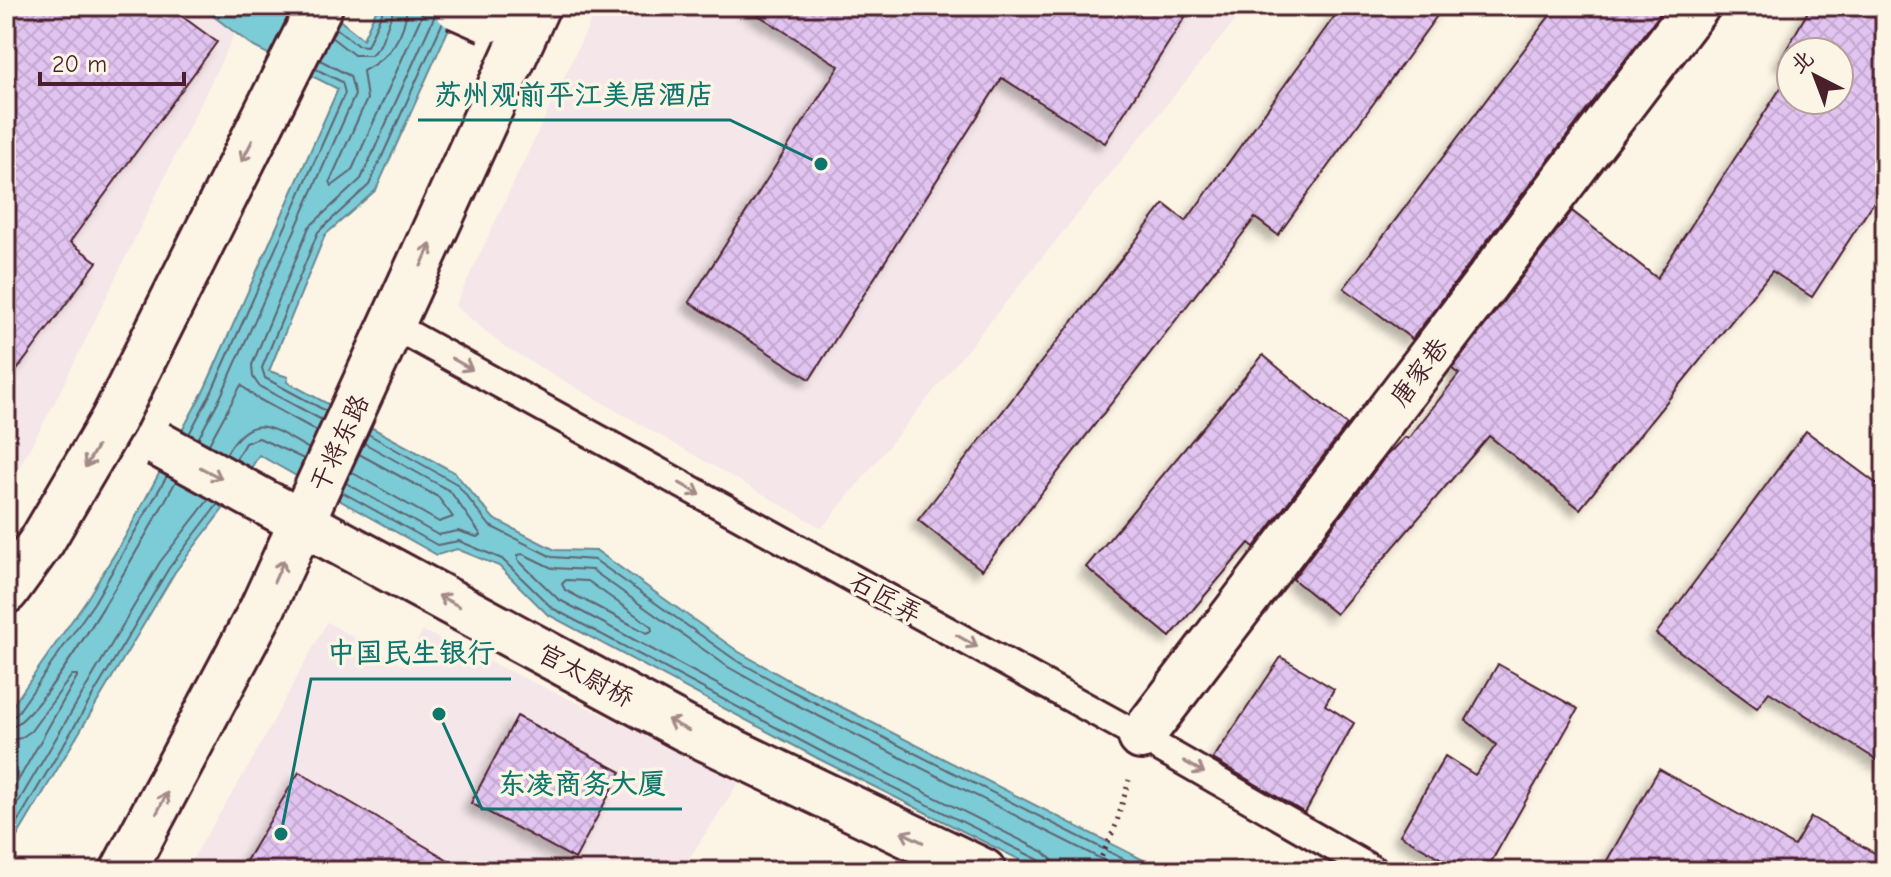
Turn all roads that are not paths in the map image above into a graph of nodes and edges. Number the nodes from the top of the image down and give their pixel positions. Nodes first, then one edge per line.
1 (320, 6) edge
2 (1697, 6) edge
3 (501, 17) edge
4 (394, 326) junction
5 (113, 420) junction
6 (293, 508) junction
7 (6, 591) edge
8 (1141, 737) junction
9 (123, 871) edge
10 (983, 871) edge
11 (1375, 871) edge

1 -> 5 street
2 - 8 street, 唐家巷
4 -> 3 street, 干将东路
4 - 6 street, 干将东路
4 -> 8 lane, 石匠弄
5 -> 6 street, 官太尉桥, bridge
5 -> 7 street
9 -> 6 street, 干将东路
10 -> 6 street, 官太尉桥
8 -> 11 lane, 石匠弄

